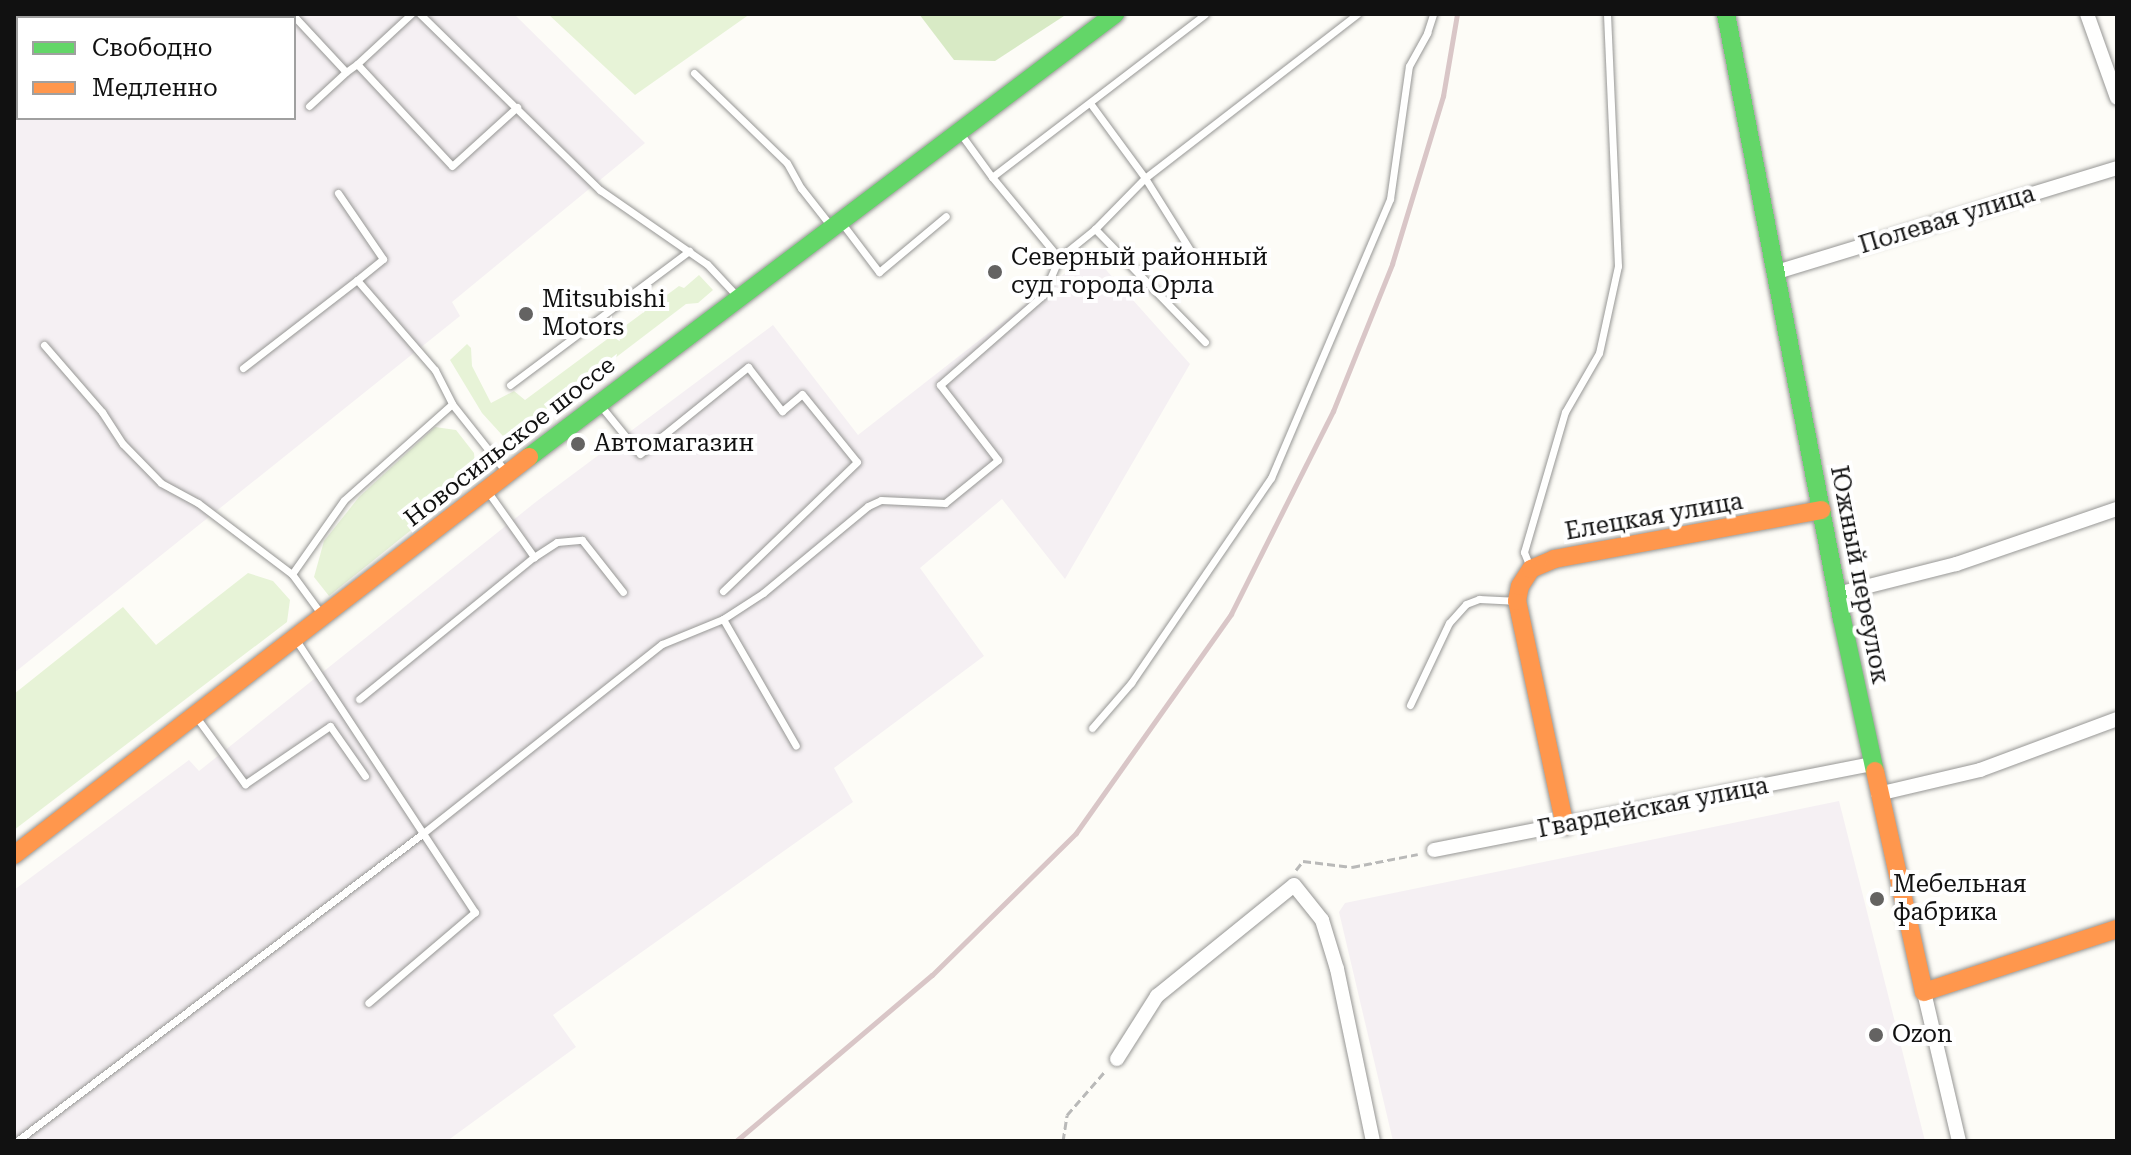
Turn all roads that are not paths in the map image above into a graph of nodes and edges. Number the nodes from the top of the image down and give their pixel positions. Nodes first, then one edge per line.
1 (411, 14) edge
2 (420, 14) edge
3 (1115, 14) edge
4 (1205, 14) edge
5 (1357, 14) edge
6 (1433, 14) edge
7 (1607, 14) edge
8 (1726, 14) edge
9 (2087, 14) edge
10 (296, 18) edge
11 (357, 64) junction
12 (346, 72) junction
13 (694, 73) dead end
14 (2117, 98) edge
15 (1090, 103) junction
16 (309, 106) dead end
17 (517, 107) junction
18 (958, 132) junction
19 (2117, 168) edge
20 (992, 177) junction
21 (1145, 178) junction
22 (338, 193) dead end
23 (946, 216) dead end
24 (836, 224) junction
25 (1095, 229) junction
26 (689, 251) junction
27 (1059, 258) junction
28 (1195, 258) dead end
29 (1777, 272) junction
30 (357, 280) junction
31 (737, 297) junction
32 (1205, 342) dead end
33 (44, 345) dead end
34 (243, 368) dead end
35 (510, 385) dead end
36 (452, 404) junction
37 (599, 404) junction
38 (508, 474) junction
39 (487, 490) junction
40 (2117, 509) edge
41 (1822, 510) junction
42 (534, 557) junction
43 (1531, 569) junction
44 (292, 574) junction
45 (723, 591) dead end
46 (623, 592) dead end
47 (1837, 594) junction
48 (1517, 601) junction
49 (323, 617) junction
50 (723, 619) junction
51 (295, 639) junction
52 (359, 699) dead end
53 (1410, 705) dead end
54 (195, 716) junction
55 (2117, 719) edge
56 (1092, 728) dead end
57 (796, 746) dead end
58 (1871, 764) junction
59 (365, 776) dead end
60 (1878, 794) junction
61 (1565, 826) junction
62 (422, 834) junction
63 (1434, 850) road end
64 (14, 855) edge
65 (2117, 929) edge
66 (1924, 992) junction
67 (368, 1003) dead end
68 (1117, 1059) road end
69 (17, 1141) edge
70 (1373, 1141) edge
71 (1959, 1141) edge

1 - 11 lane
2 - 17 lane
3 - 18 street, Новосильское шоссе
4 - 15 lane
5 - 21 lane
6 - 56 lane
7 - 43 lane
8 - 29 street, Южный переулок
9 - 14 street
10 - 12 lane
11 - 12 lane
11 - 17 lane
12 - 16 lane
13 - 24 lane
15 - 20 lane
15 - 21 lane
17 - 26 lane
18 - 20 lane
18 - 24 street, Новосильское шоссе
19 - 29 street, Полевая улица
20 - 27 lane
21 - 25 lane
21 - 28 lane
22 - 30 lane
23 - 24 lane
24 - 31 street, Новосильское шоссе
25 - 27 lane
25 - 32 lane
26 - 31 lane
26 - 35 lane
27 - 50 lane
29 - 41 street, Южный переулок
30 - 34 lane
30 - 36 lane
31 - 37 street, Новосильское шоссе
33 - 44 lane
36 - 38 lane
36 - 44 lane
37 - 38 street, Новосильское шоссе
37 - 45 lane
38 - 39 street, Новосильское шоссе
39 - 42 lane
39 - 49 street, Новосильское шоссе
40 - 47 street
41 - 43 street, Елецкая улица
41 - 47 street, Южный переулок
42 - 46 lane
42 - 52 lane
43 - 48 street
44 - 49 lane
47 - 58 street, Южный переулок
48 - 53 lane
48 - 61 street
49 - 51 street, Новосильское шоссе
50 - 57 lane
50 - 62 lane
51 - 54 street, Новосильское шоссе
51 - 62 lane
54 - 59 lane
54 - 64 street, Новосильское шоссе
55 - 60 street
58 - 60 street, Южный переулок
58 - 61 street, Гвардейская улица
60 - 66 street, Южный переулок
61 - 63 street, Гвардейская улица
62 - 67 lane
62 - 69 lane
65 - 66 street
66 - 71 street, Южный переулок
68 - 70 street

